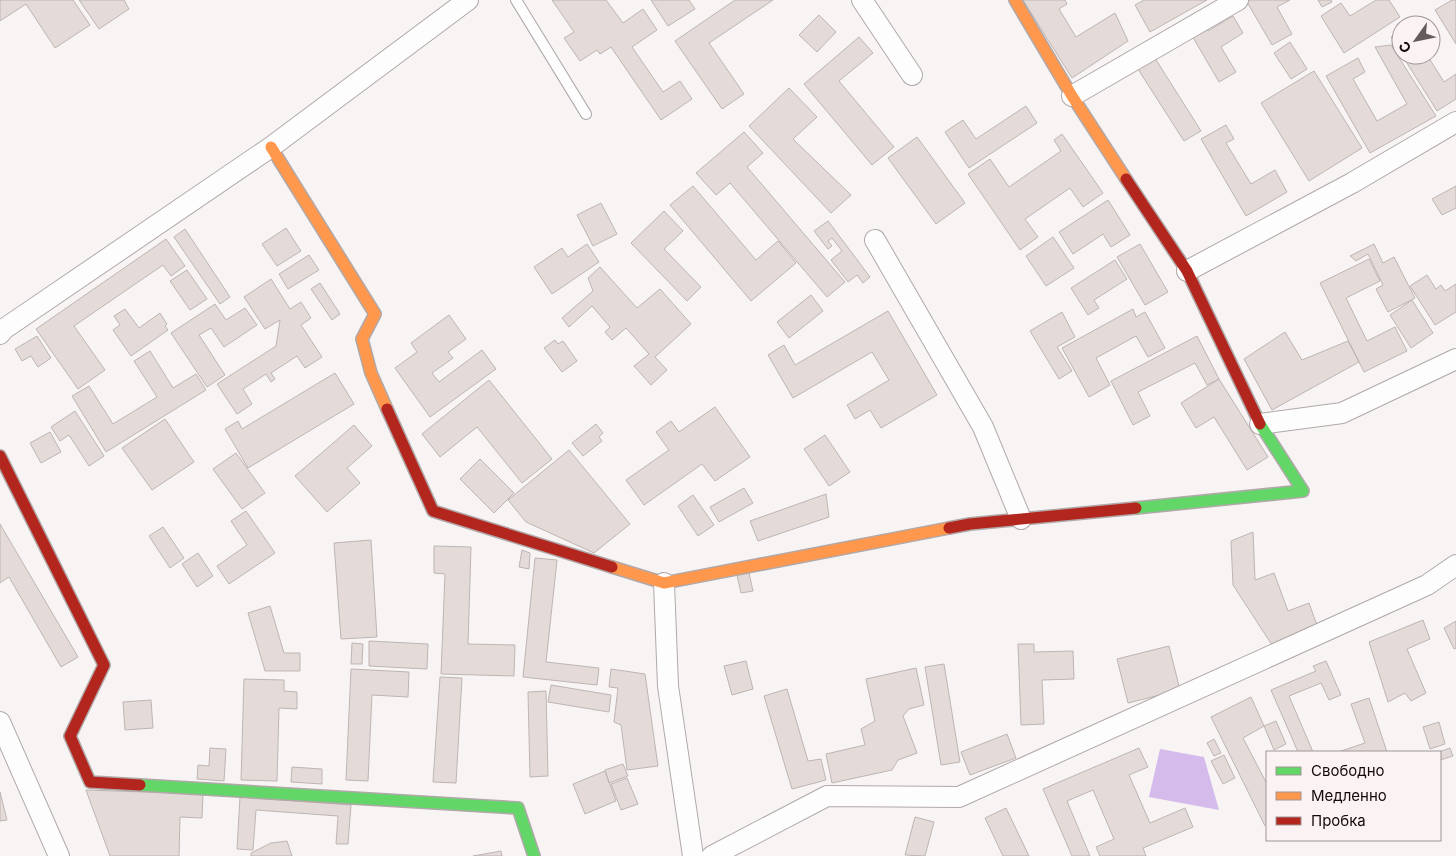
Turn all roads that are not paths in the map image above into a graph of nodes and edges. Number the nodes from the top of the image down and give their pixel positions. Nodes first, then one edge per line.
1 (468, 0) edge
2 (516, 0) edge
3 (862, 0) edge
4 (1015, 0) edge
5 (1238, 0) edge
6 (912, 75) dead end
7 (1072, 96) junction
8 (586, 114) dead end
9 (1456, 122) edge
10 (271, 147) junction
11 (875, 240) dead end
12 (1187, 271) junction
13 (0, 334) edge
14 (1456, 359) edge
15 (1260, 424) junction
16 (0, 456) edge
17 (1021, 519) junction
18 (1456, 565) edge
19 (664, 583) junction
20 (0, 722) edge
21 (59, 856) edge
22 (534, 856) edge
23 (693, 856) edge
24 (712, 856) edge

1 - 10 street
2 - 8 lane
3 - 6 street
4 - 7 street
5 - 7 street
7 - 12 street
9 - 12 street
10 - 13 street
10 - 19 street
11 - 17 street
12 - 15 street
14 - 15 street
15 - 17 street
16 - 22 street
17 - 19 street
18 - 24 street
19 - 23 street
20 - 21 street

